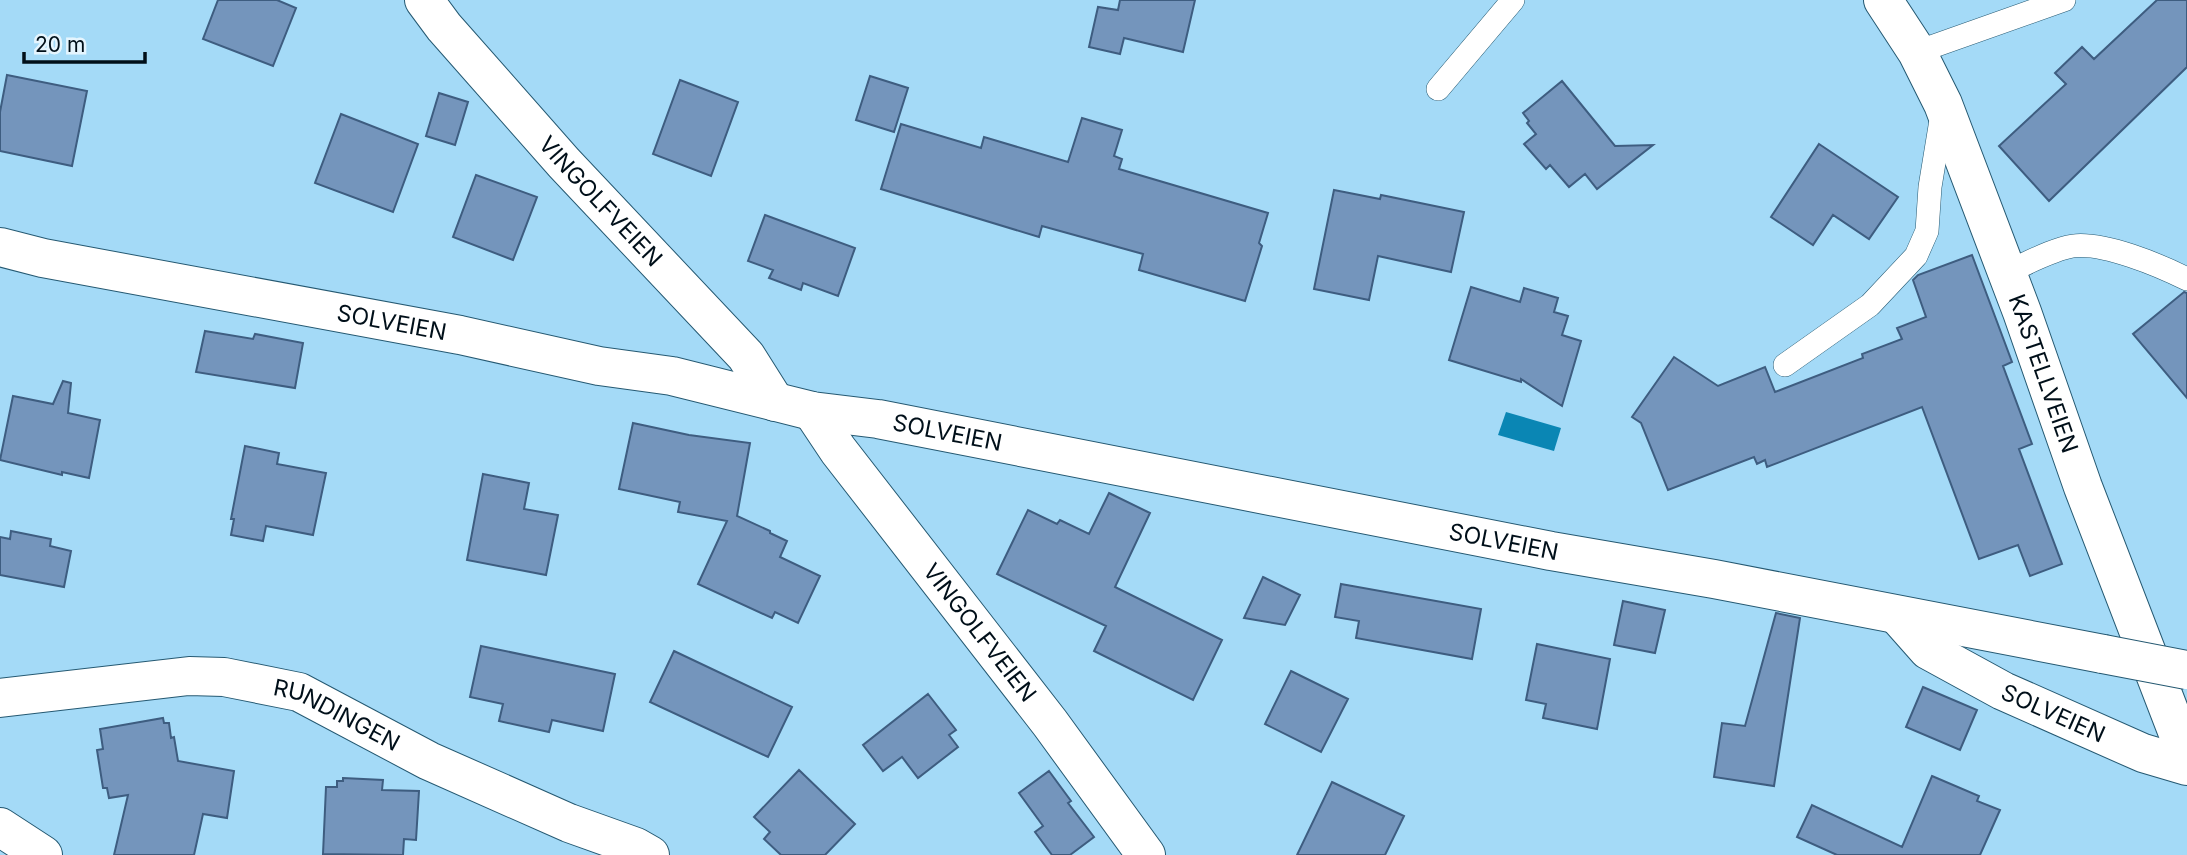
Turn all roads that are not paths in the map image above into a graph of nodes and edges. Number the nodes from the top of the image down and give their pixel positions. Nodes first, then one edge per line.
1 (424, 0) edge
2 (1513, 0) edge
3 (1883, 0) edge
4 (2064, 0) edge
5 (1917, 51) junction
6 (1438, 89) dead end
7 (1943, 104) junction
8 (0, 247) edge
9 (2007, 272) junction
10 (2187, 279) edge
11 (1785, 365) dead end
12 (775, 402) junction
13 (812, 411) junction
14 (1897, 615) junction
15 (2187, 670) edge
16 (0, 698) edge
17 (2187, 757) edge
18 (2187, 766) edge
19 (0, 827) edge
20 (43, 855) edge
21 (650, 855) edge
22 (1146, 855) edge

1 - 12 street, VINGOLFVEIEN
2 - 6 lane
3 - 5 street, KASTELLVEIEN
4 - 5 lane
5 - 7 street, KASTELLVEIEN
7 - 9 street, KASTELLVEIEN
7 - 11 lane
8 - 12 street, SOLVEIEN
9 - 10 lane
9 - 17 street, KASTELLVEIEN
12 - 13 street, SOLVEIEN
13 - 14 street, SOLVEIEN
13 - 22 street, VINGOLFVEIEN
14 - 15 street, SOLVEIEN, bridge
14 - 18 street, SOLVEIEN
16 - 21 street, RUNDINGEN
19 - 20 street

